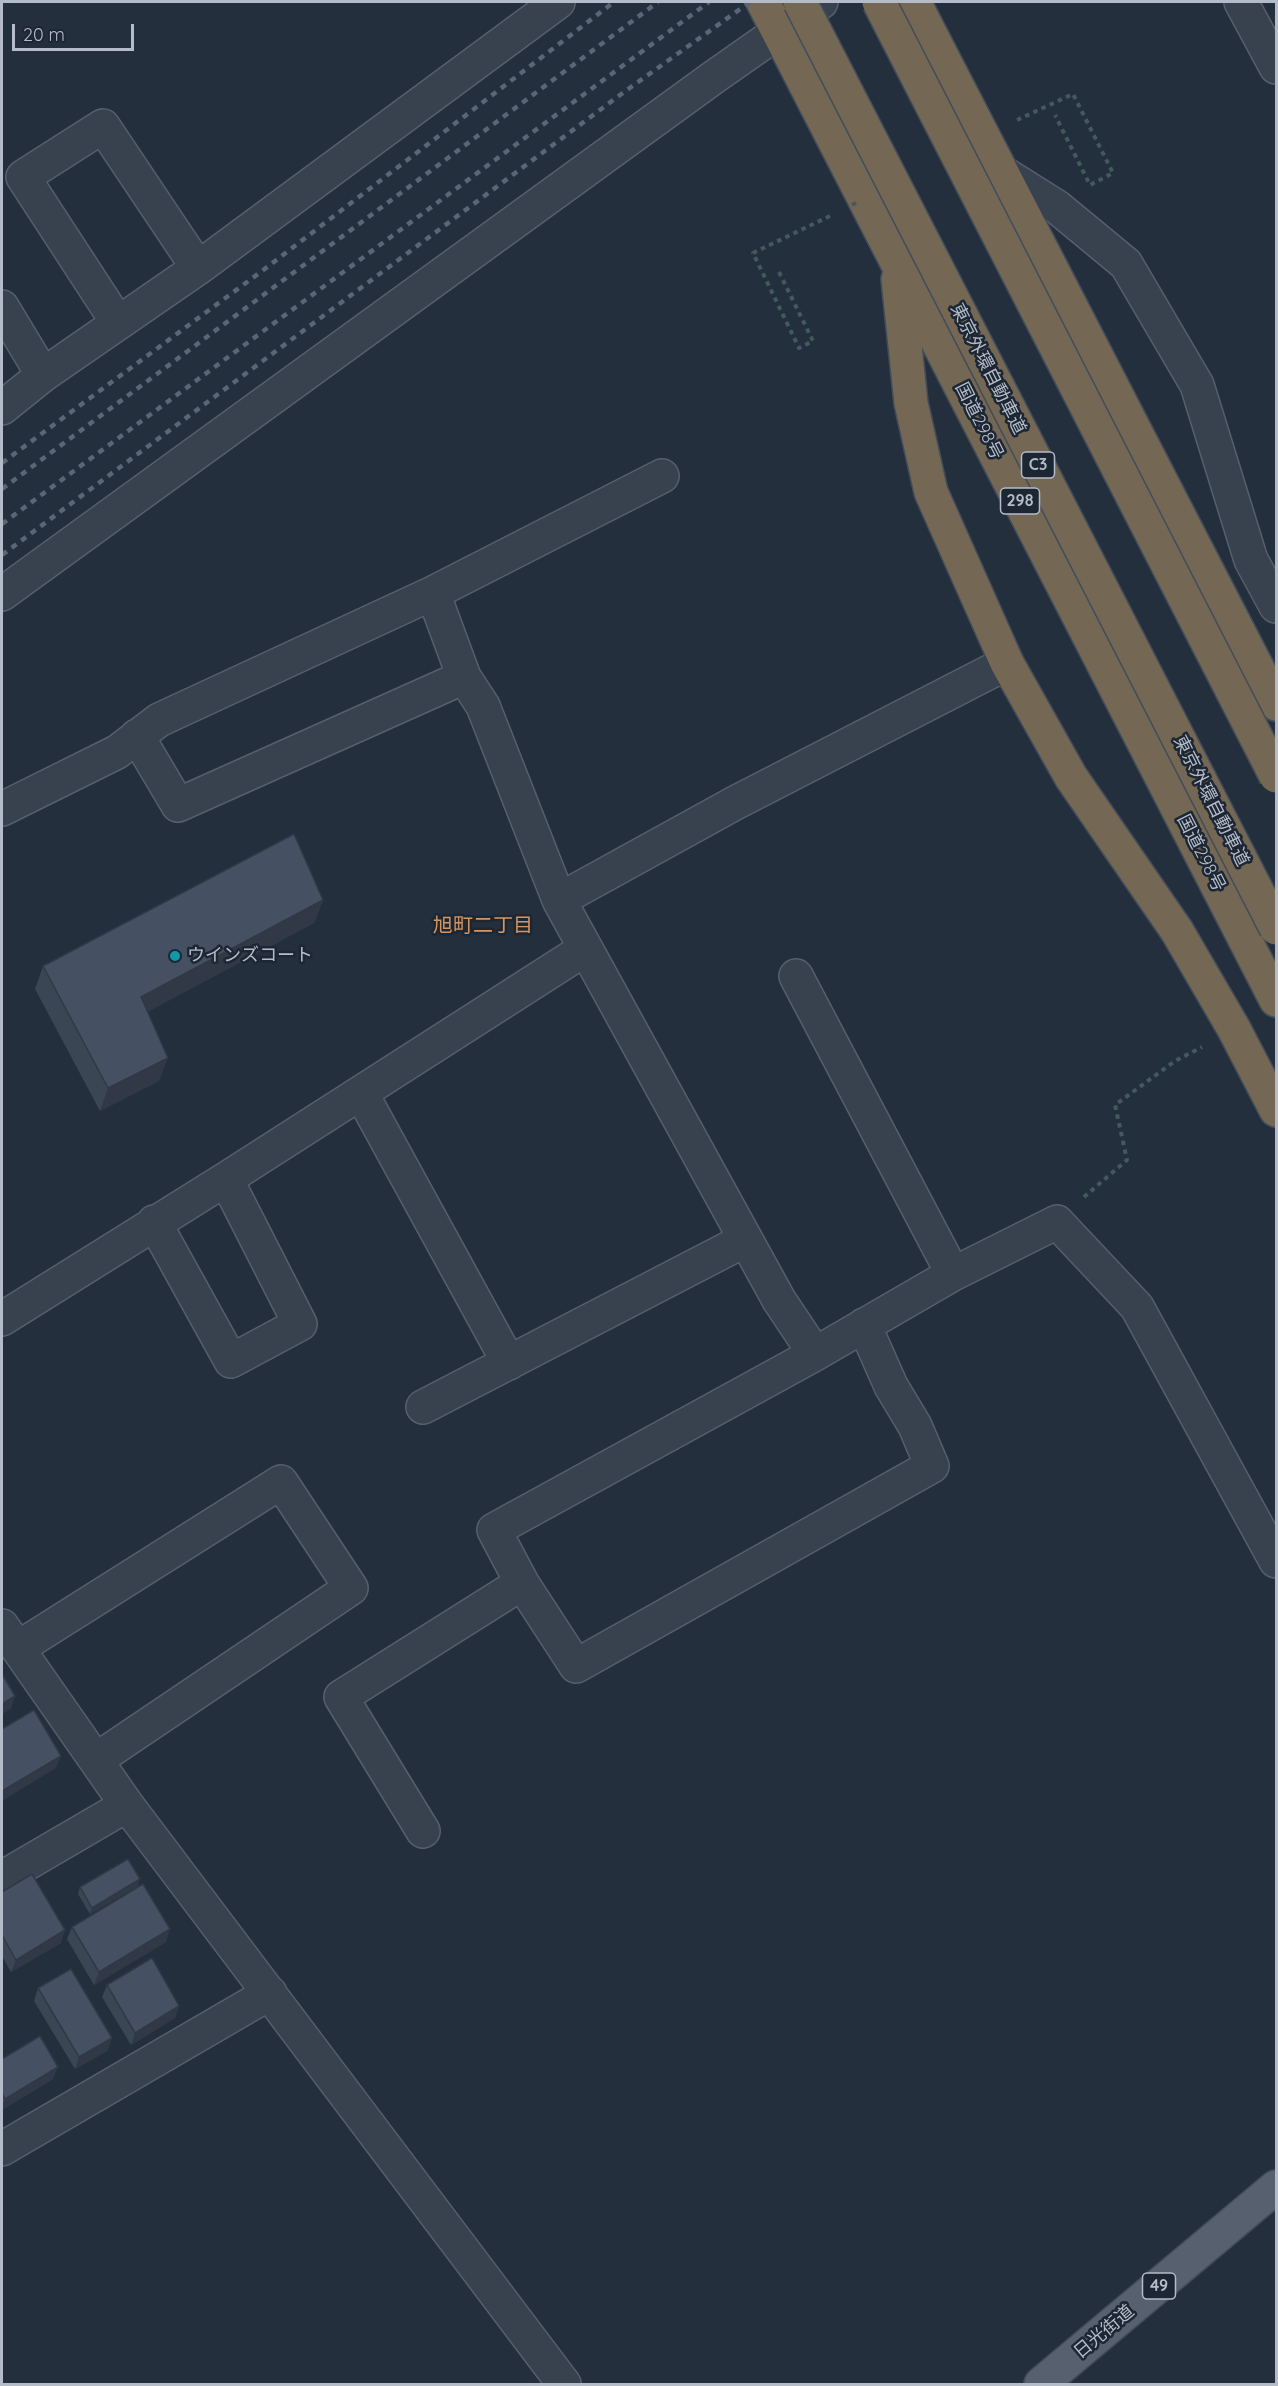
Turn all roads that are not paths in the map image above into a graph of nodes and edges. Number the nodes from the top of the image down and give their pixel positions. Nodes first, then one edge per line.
1 (558, 2) edge
2 (763, 2) edge
3 (800, 2) edge
4 (821, 2) edge
5 (879, 2) edge
6 (914, 2) edge
7 (1241, 2) edge
8 (778, 31) junction
9 (1274, 58) edge
10 (1002, 173) junction
11 (897, 260) junction
12 (198, 268) junction
13 (2, 307) edge
14 (118, 323) junction
15 (43, 375) junction
16 (2, 408) edge
17 (662, 476) dead end
18 (433, 593) junction
19 (2, 594) edge
20 (1276, 606) edge
21 (1007, 663) junction
22 (464, 676) junction
23 (1276, 704) edge
24 (138, 736) junction
25 (1276, 776) edge
26 (2, 809) edge
27 (559, 900) junction
28 (1276, 928) edge
29 (585, 949) junction
30 (796, 976) dead end
31 (1276, 1000) edge
32 (361, 1093) junction
33 (1276, 1110) edge
34 (226, 1179) junction
35 (154, 1222) junction
36 (745, 1240) junction
37 (953, 1274) junction
38 (2, 1319) edge
39 (864, 1325) junction
40 (815, 1354) junction
41 (509, 1363) junction
42 (423, 1407) dead end
43 (1276, 1561) edge
44 (522, 1583) junction
45 (10, 1637) edge
46 (96, 1760) junction
47 (127, 1805) junction
48 (423, 1831) dead end
49 (2, 1878) edge
50 (270, 1993) junction
51 (2, 2149) edge
52 (1276, 2187) edge
53 (564, 2385) edge
54 (1041, 2385) edge

1 - 12 street
2 - 8 highway, 国道298号 / 298
3 - 28 highway, 東京外環自動車道 / C3, bridge
4 - 8 street
5 - 25 highway, bridge
6 - 10 highway
7 - 9 street
8 - 11 highway, 国道298号 / 298
8 - 19 street
10 - 20 street
10 - 23 highway
11 - 21 highway
11 - 31 highway, 国道298号 / 298
12 - 14 street
12 - 14 street
13 - 15 street
14 - 15 street
15 - 16 street
17 - 18 street
18 - 22 street
18 - 24 street
21 - 27 street
21 - 33 highway
22 - 24 street
22 - 27 street
24 - 26 street
27 - 29 street
29 - 32 street
29 - 36 street
30 - 37 street
32 - 34 street
32 - 41 street
34 - 35 street
34 - 35 street
35 - 38 street
36 - 40 street
36 - 41 street
37 - 39 street
37 - 43 street
39 - 40 street
39 - 44 street
40 - 44 street
41 - 42 street
44 - 48 street
45 - 46 street
45 - 46 street
46 - 47 street
47 - 49 street
47 - 50 street
50 - 51 street
50 - 53 street
52 - 54 main road, 日光街道 / 49

